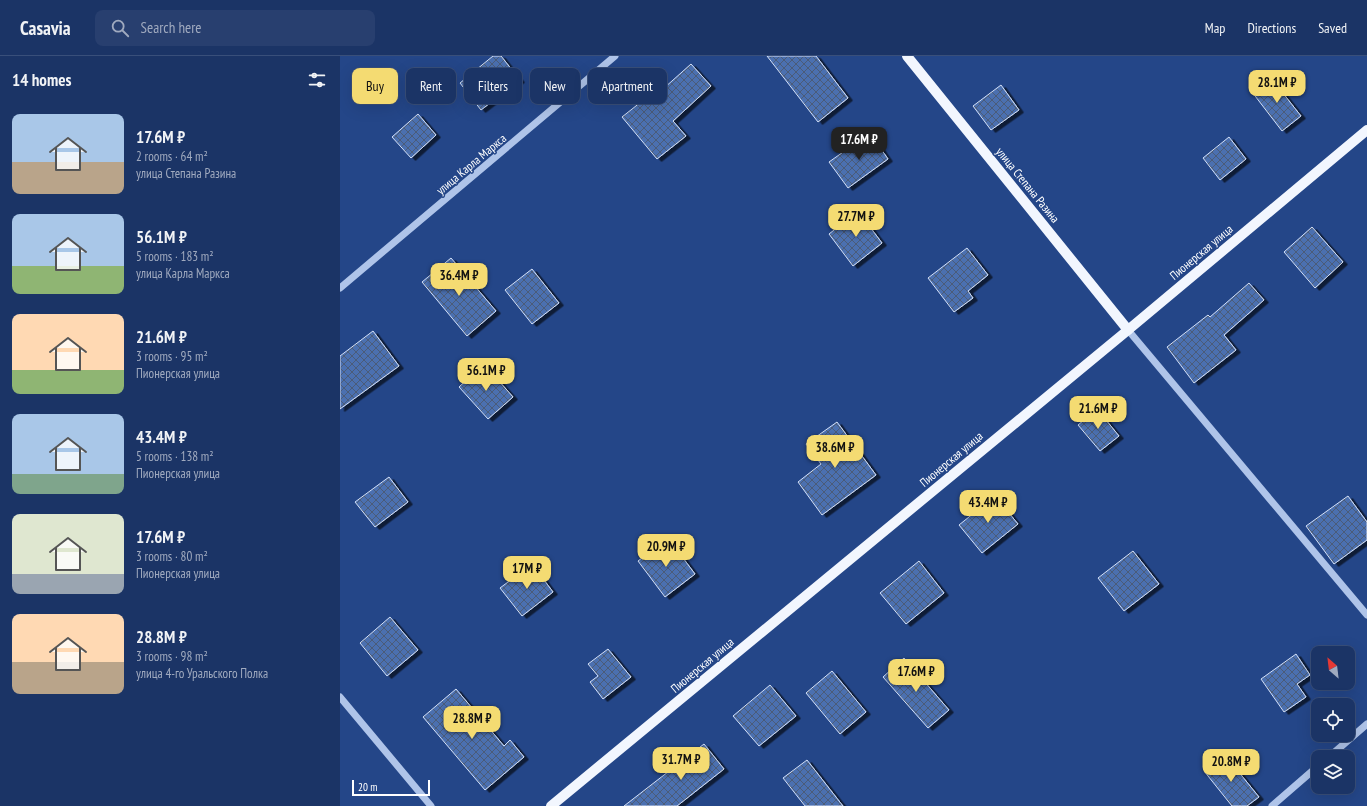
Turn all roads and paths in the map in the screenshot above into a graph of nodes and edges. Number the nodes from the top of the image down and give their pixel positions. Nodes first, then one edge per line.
1 (615, 56) edge
2 (907, 56) edge
3 (1367, 130) edge
4 (340, 288) edge
5 (1128, 330) junction
6 (1367, 615) edge
7 (340, 697) edge
8 (1367, 724) edge
9 (1337, 750) edge
10 (1311, 772) edge
11 (431, 806) edge
12 (551, 806) edge
13 (1272, 806) edge

1 - 4 street, улица Карла Маркса
2 - 5 main road, улица Степана Разина
3 - 5 main road, Пионерская улица
5 - 6 street
5 - 12 main road, Пионерская улица
7 - 11 street
8 - 9 street
10 - 13 street

